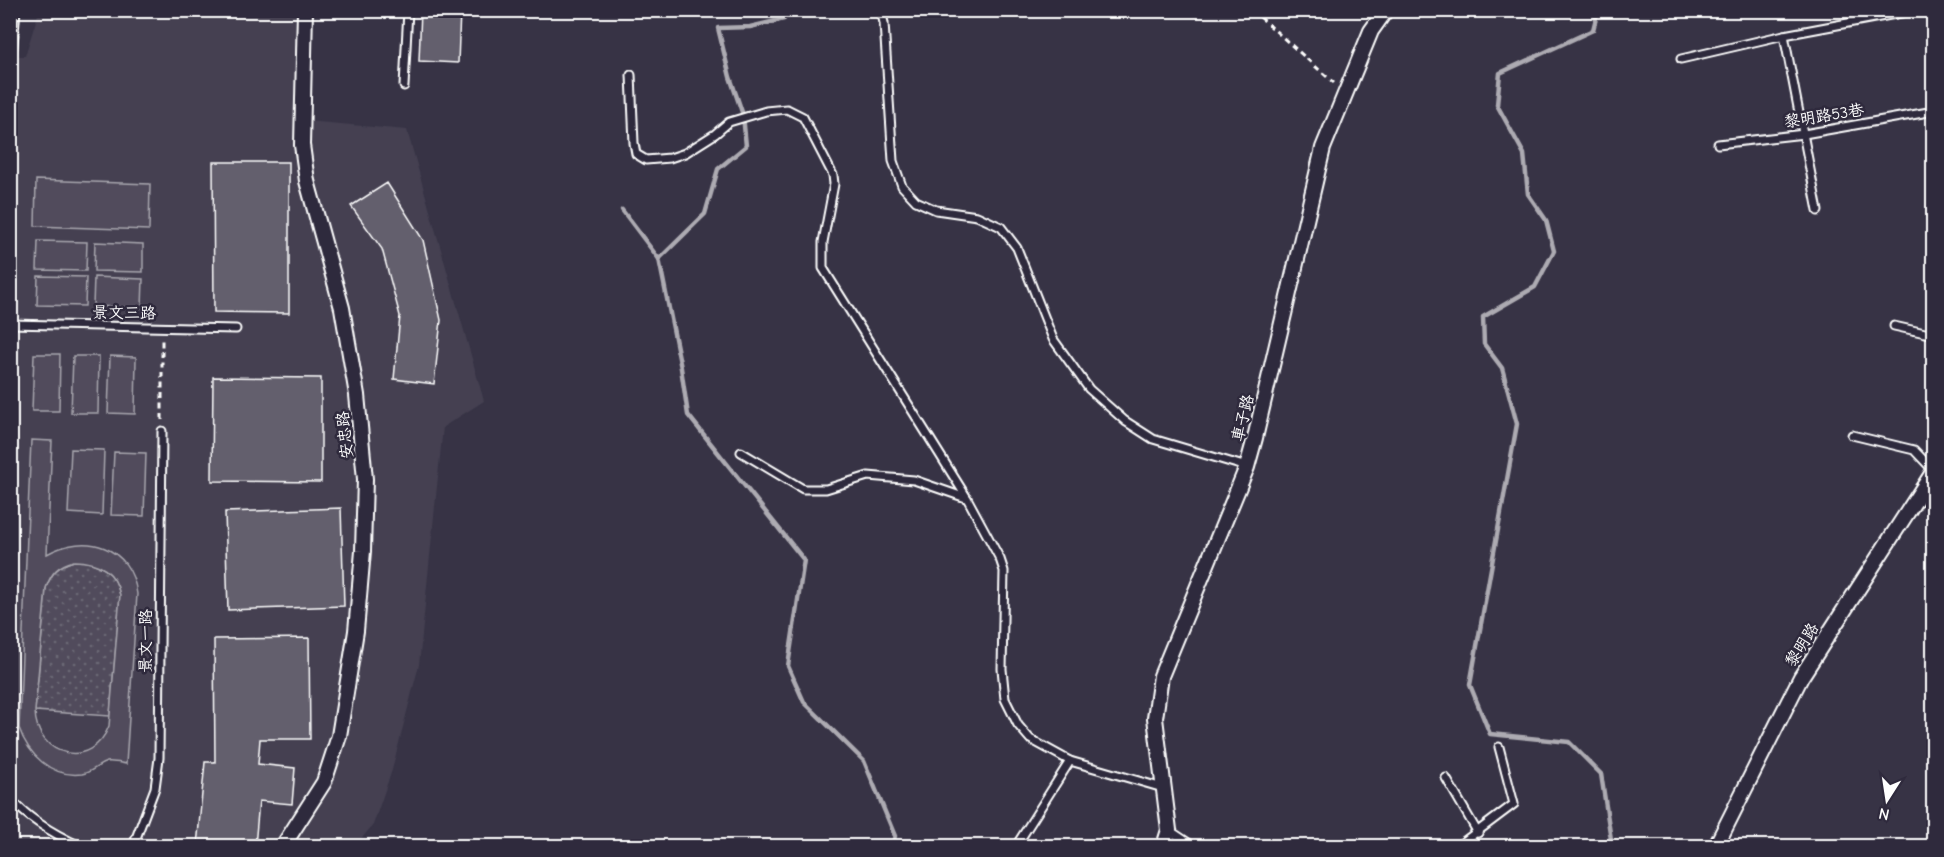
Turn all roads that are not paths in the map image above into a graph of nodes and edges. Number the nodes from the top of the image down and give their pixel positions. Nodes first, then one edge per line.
1 (16, 10) edge
2 (305, 10) edge
3 (408, 10) edge
4 (880, 10) edge
5 (1375, 10) edge
6 (1386, 10) edge
7 (1917, 10) edge
8 (1371, 31) junction
9 (1784, 35) junction
10 (1681, 59) dead end
11 (631, 75) dead end
12 (404, 86) dead end
13 (1934, 111) edge
14 (1804, 134) junction
15 (1718, 144) dead end
16 (10, 177) edge
17 (1818, 211) dead end
18 (10, 324) edge
19 (1894, 326) dead end
20 (236, 329) dead end
21 (1934, 335) edge
22 (162, 431) road end
23 (1852, 435) dead end
24 (741, 452) dead end
25 (1247, 467) junction
26 (1934, 471) edge
27 (967, 498) junction
28 (1499, 747) dead end
29 (1070, 761) junction
30 (1446, 778) dead end
31 (1163, 788) junction
32 (10, 798) edge
33 (1169, 830) junction
34 (1478, 832) junction
35 (80, 846) edge
36 (134, 846) edge
37 (283, 846) edge
38 (1016, 846) edge
39 (1164, 846) edge
40 (1193, 846) edge
41 (1458, 846) edge
42 (1716, 846) edge

1 - 16 lane
2 - 37 street, 安忠路
3 - 12 lane
4 - 25 lane
5 - 8 lane, 車子路
6 - 8 street
7 - 9 lane
8 - 25 street, 車子路
9 - 10 lane
9 - 14 lane
11 - 27 lane
13 - 14 lane, 黎明路53巷
14 - 15 lane, 黎明路53巷
14 - 17 lane
18 - 20 lane, 景文三路
19 - 21 lane
22 - 36 lane, 景文一路
23 - 26 lane
24 - 27 lane
25 - 31 street, 車子路
26 - 42 street, 黎明路
27 - 29 lane
28 - 34 lane
29 - 31 lane
29 - 38 lane
30 - 34 lane
31 - 33 street, 車子路
32 - 35 lane
33 - 39 street, 車子路
33 - 40 lane
34 - 41 lane

